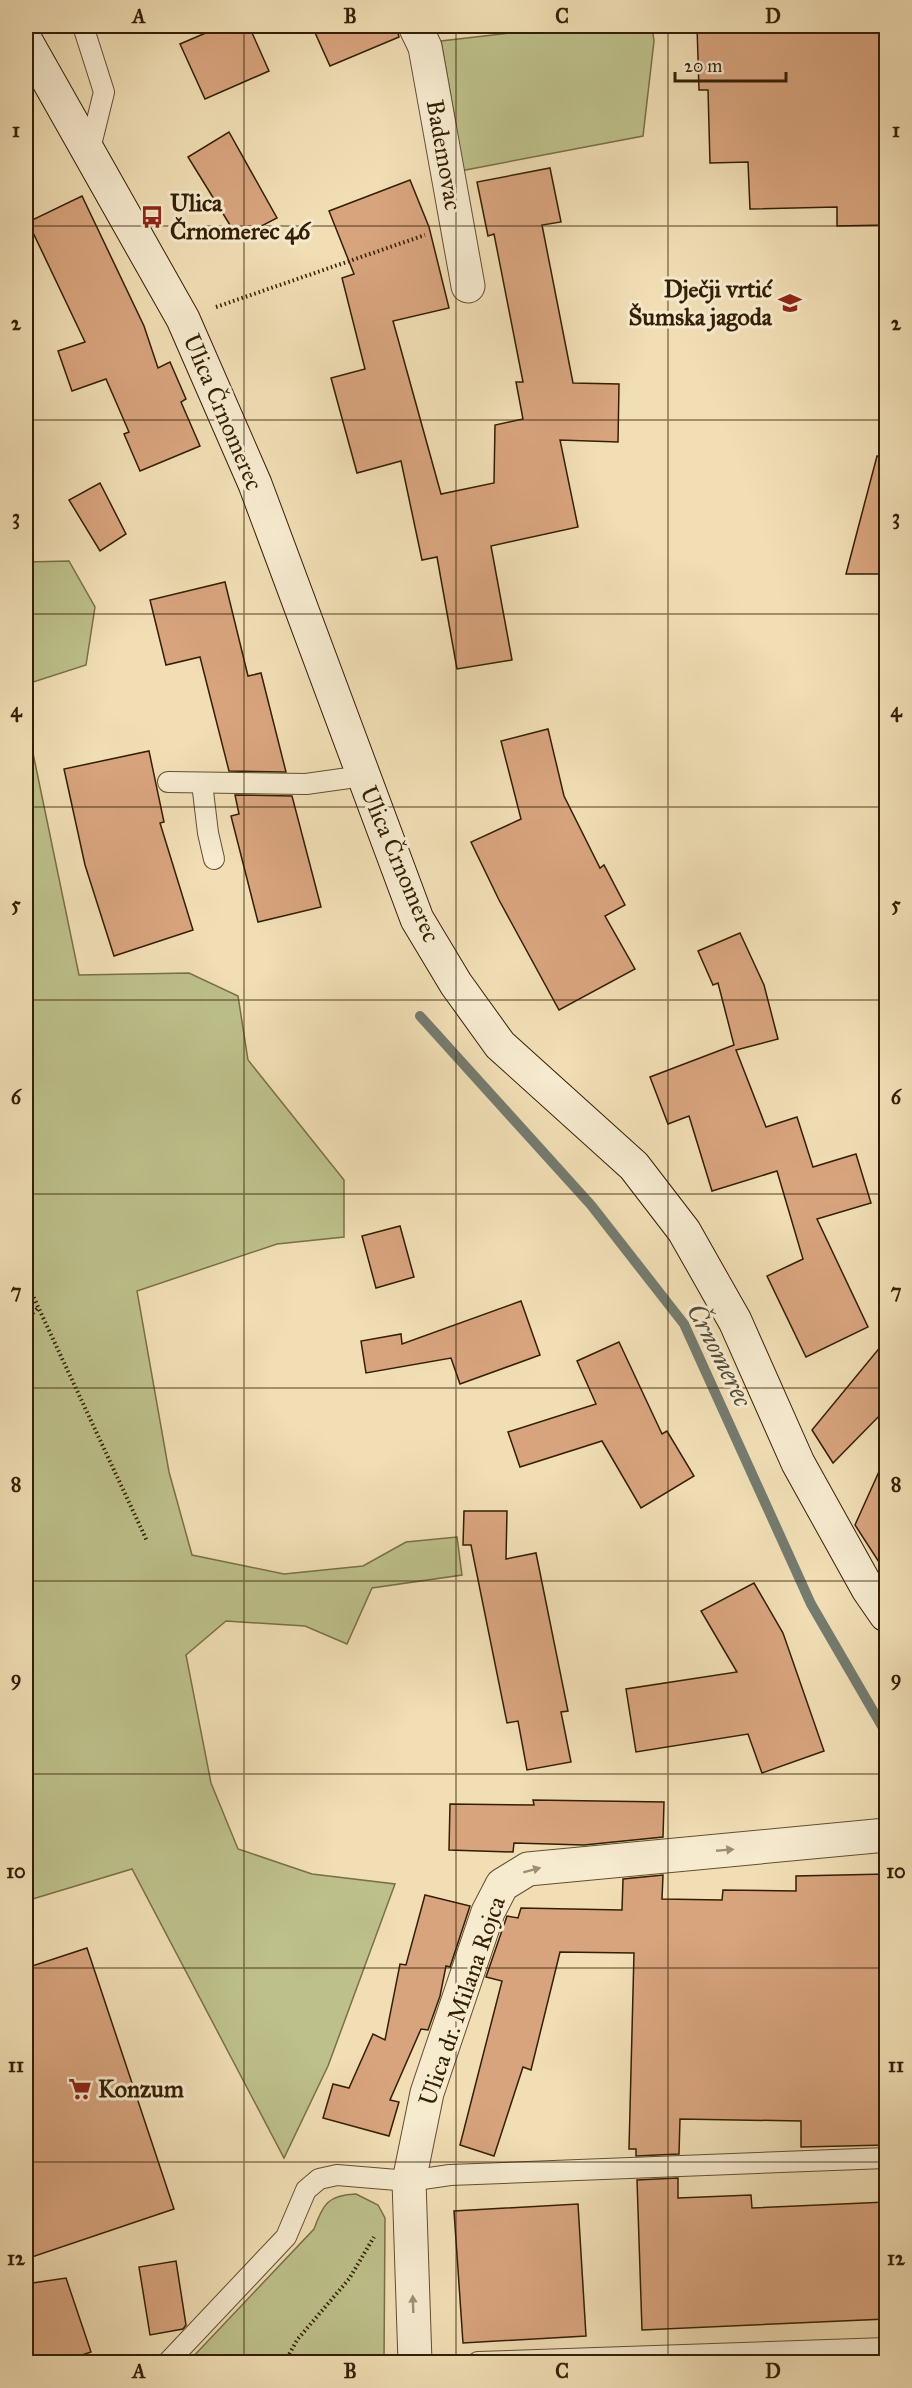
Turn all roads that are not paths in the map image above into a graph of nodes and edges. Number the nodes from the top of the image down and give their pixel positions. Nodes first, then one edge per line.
1 (83, 26) edge
2 (415, 26) edge
3 (26, 41) edge
4 (89, 154) junction
5 (468, 286) dead end
6 (363, 776) junction
7 (168, 782) dead end
8 (202, 783) junction
9 (214, 859) dead end
10 (886, 1615) edge
11 (886, 1835) edge
12 (886, 2158) edge
13 (409, 2181) junction
14 (886, 2348) edge
15 (168, 2362) edge
16 (415, 2362) edge
17 (478, 2362) edge

1 - 4 lane
2 - 5 street, Bademovac
3 - 4 street, Ulica Črnomerec
4 - 6 street, Ulica Črnomerec
6 - 8 lane
6 - 10 street, Ulica Črnomerec
7 - 8 lane
8 - 9 lane
13 -> 11 street, Ulica dr. Milana Rojca
12 - 13 lane
13 - 15 lane
16 -> 13 street, Ulica dr. Milana Rojca
14 - 17 lane

